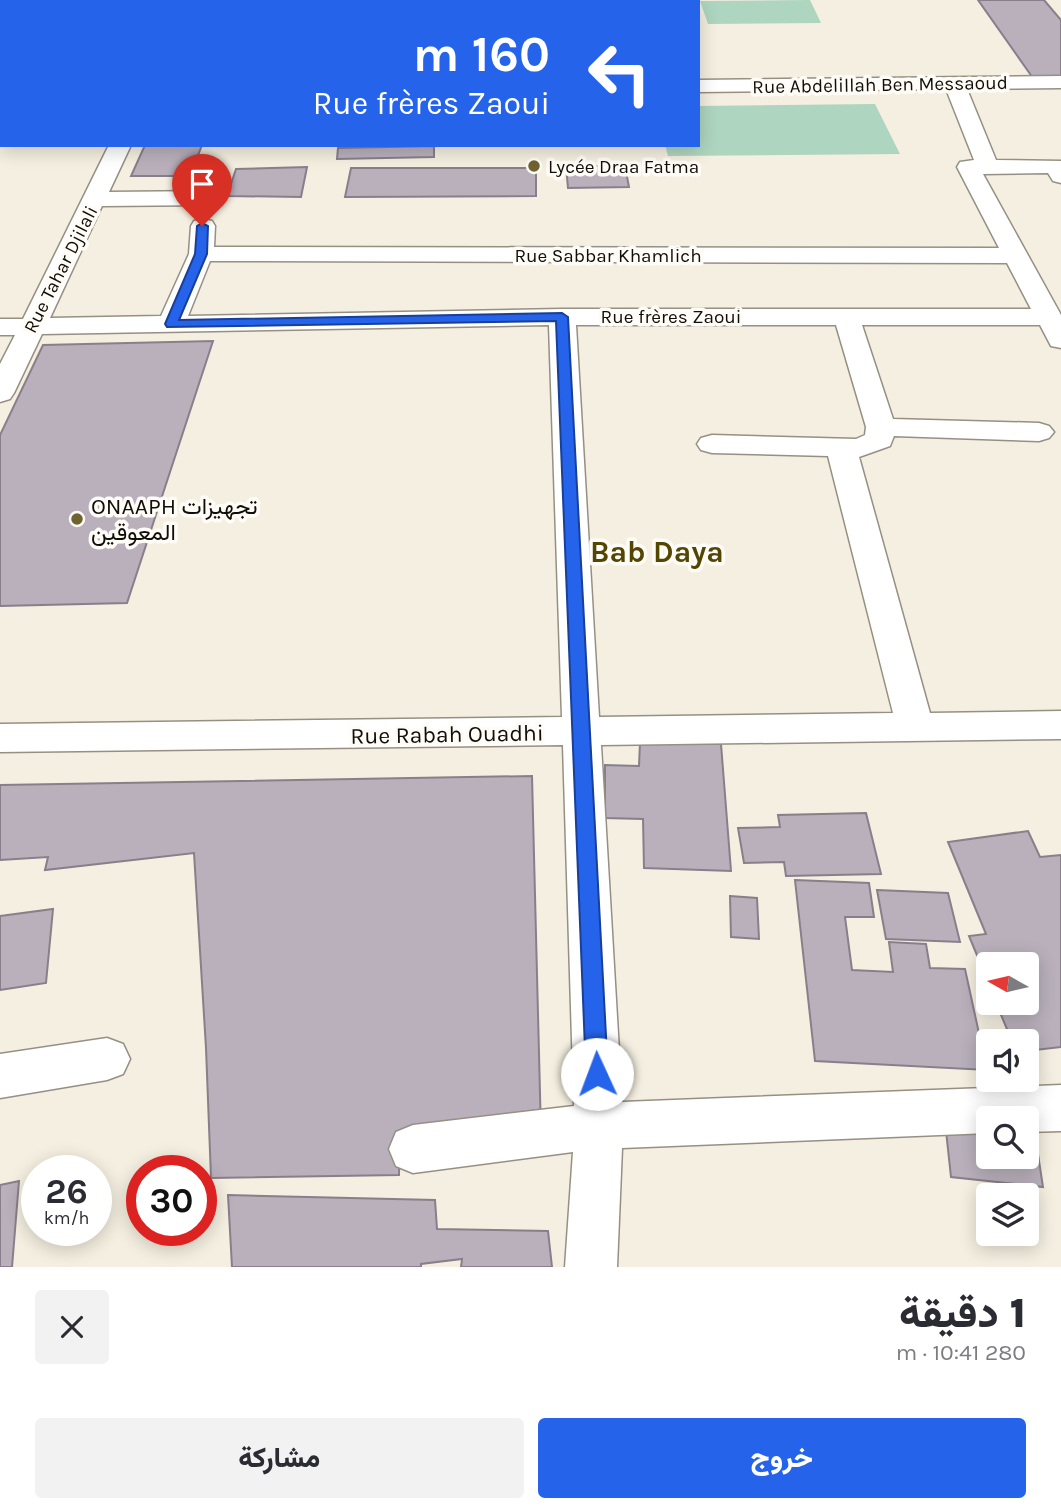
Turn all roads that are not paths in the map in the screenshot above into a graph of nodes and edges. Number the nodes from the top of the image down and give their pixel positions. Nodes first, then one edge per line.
1 (1061, 82) edge
2 (954, 83) junction
3 (700, 86) edge
4 (119, 147) edge
5 (988, 167) junction
6 (1060, 172) edge
7 (212, 198) dead end
8 (95, 199) junction
9 (202, 226) dead end
10 (201, 254) junction
11 (1016, 256) junction
12 (846, 316) junction
13 (562, 317) junction
14 (1048, 317) junction
15 (171, 324) junction
16 (0, 327) edge
17 (30, 327) junction
18 (1061, 340) edge
19 (0, 393) edge
20 (881, 427) junction
21 (1039, 432) dead end
22 (712, 444) dead end
23 (841, 447) junction
24 (1061, 725) edge
25 (915, 727) junction
26 (583, 732) junction
27 (0, 738) edge
28 (107, 1059) dead end
29 (0, 1076) edge
30 (1061, 1108) edge
31 (599, 1126) junction
32 (413, 1149) dead end
33 (592, 1267) edge

1 - 2 street, Rue Abdelillah Ben Messaoud
2 - 3 street, Rue Abdelillah Ben Messaoud
2 - 5 street
4 - 8 street, Rue Tahar Djilali
5 - 6 street
5 - 11 street
7 - 8 street
8 - 17 street, Rue Tahar Djilali
9 - 10 street
10 - 11 street, Rue Sabbar Khamlich
10 - 15 street
11 - 14 street
12 - 13 street, Rue frères Zaoui
12 - 14 street, Rue frères Zaoui
12 - 20 street
13 - 15 street, Rue frères Zaoui
13 - 26 street
14 - 18 street
15 - 17 street, Rue frères Zaoui
16 - 17 street, Rue frères Zaoui
17 - 19 street, Rue Tahar Djilali
20 - 21 street
20 - 23 street
22 - 23 street
23 - 25 street
24 - 25 street, Rue Rabah Ouadhi
25 - 26 street, Rue Rabah Ouadhi
26 - 27 street, Rue Rabah Ouadhi
26 - 31 street
28 - 29 street
30 - 31 street
31 - 32 street
31 - 33 street

